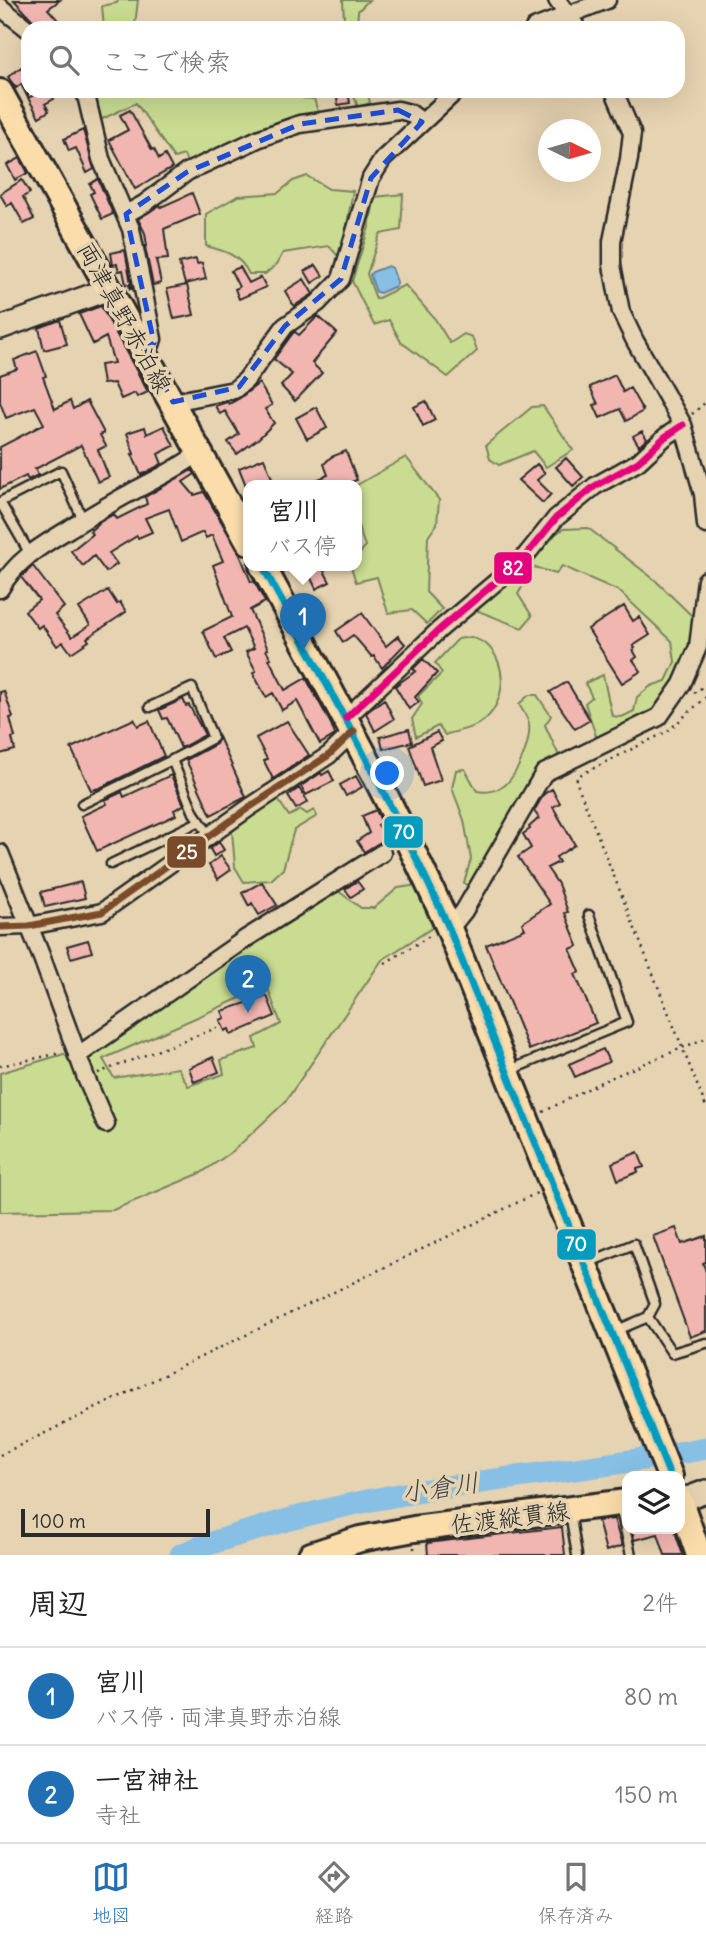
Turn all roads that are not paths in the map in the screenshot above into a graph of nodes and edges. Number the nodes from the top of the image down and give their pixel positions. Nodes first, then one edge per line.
1 (556, 0) edge
2 (607, 0) edge
3 (0, 7) edge
4 (566, 15) junction
5 (551, 21) edge
6 (571, 21) edge
7 (21, 24) edge
8 (0, 92) edge
9 (87, 98) edge
10 (448, 98) edge
11 (617, 98) edge
12 (422, 122) junction
13 (126, 214) junction
14 (109, 289) junction
15 (0, 328) edge
16 (144, 350) junction
17 (173, 402) junction
18 (683, 425) junction
19 (200, 452) junction
20 (83, 520) junction
21 (706, 525) edge
22 (243, 531) edge
23 (30, 554) junction
24 (0, 558) edge
25 (265, 571) edge
26 (9, 573) junction
27 (706, 580) edge
28 (0, 589) edge
29 (150, 707) dead end
30 (350, 725) junction
31 (172, 760) junction
32 (82, 804) dead end
33 (200, 821) junction
34 (211, 836) junction
35 (0, 853) edge
36 (382, 853) dead end
37 (111, 864) dead end
38 (589, 915) dead end
39 (29, 926) junction
40 (448, 926) junction
41 (0, 927) edge
42 (76, 1053) junction
43 (508, 1071) junction
44 (106, 1124) dead end
45 (586, 1264) junction
46 (648, 1317) junction
47 (612, 1332) junction
48 (706, 1343) edge
49 (668, 1471) edge
50 (706, 1491) edge
51 (685, 1498) edge
52 (622, 1503) edge
53 (569, 1509) junction
54 (685, 1514) edge
55 (628, 1534) edge
56 (311, 1555) edge
57 (577, 1555) edge
58 (631, 1555) edge
59 (699, 1555) edge

1 - 4 street
2 - 4 street
3 - 7 street
4 - 5 street
4 - 6 street
8 - 14 main road, 両津真野赤泊線
9 - 13 street
10 - 12 street
11 - 18 street
12 - 13 street
12 - 17 street
13 - 16 street
14 - 15 street
14 - 16 main road, 両津真野赤泊線
16 - 17 main road, 両津真野赤泊線
17 - 19 main road, 両津真野赤泊線
18 - 21 street
18 - 30 street
19 - 20 street
19 - 22 main road, 両津真野赤泊線
20 - 23 street
20 - 23 lane
23 - 26 street
24 - 26 street
25 - 30 main road
26 - 28 street
27 - 40 street
29 - 31 lane
30 - 34 street
30 - 40 main road
31 - 32 lane
31 - 33 lane
33 - 34 lane
33 - 37 lane
34 - 39 street
35 - 39 street
36 - 42 street
38 - 43 lane
39 - 41 street
39 - 42 street
40 - 43 main road
42 - 44 street
43 - 45 main road
45 - 46 lane
45 - 47 main road
46 - 47 lane
46 - 48 lane
47 - 49 main road
50 - 51 street
52 - 53 main road, 佐渡縦貫線
53 - 56 main road, 佐渡縦貫線
53 - 57 lane
54 - 59 main road
55 - 58 lane

